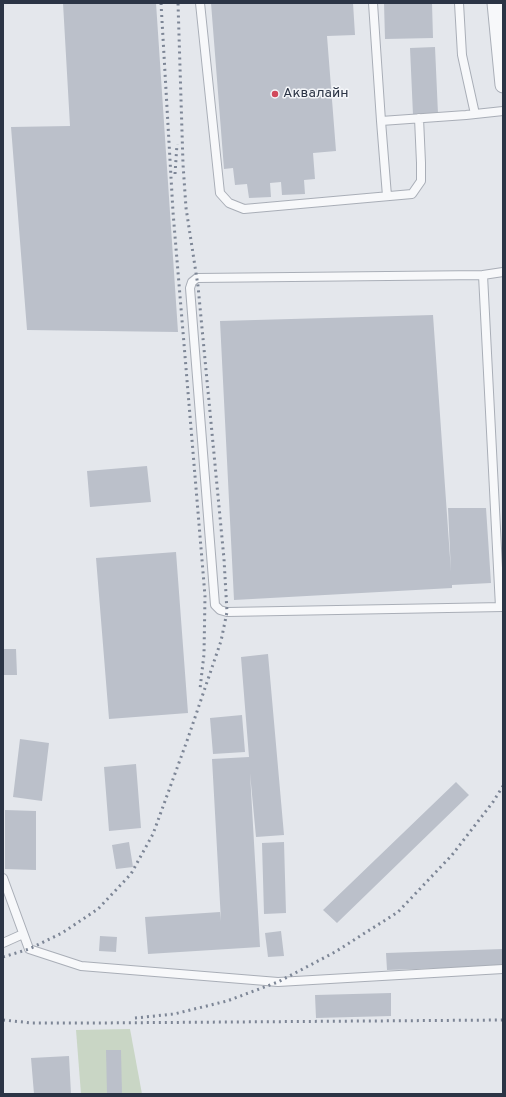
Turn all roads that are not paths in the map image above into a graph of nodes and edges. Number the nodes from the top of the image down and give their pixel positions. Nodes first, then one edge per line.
1 (200, 3) edge
2 (372, 3) edge
3 (459, 3) edge
4 (495, 3) edge
5 (503, 85) edge
6 (503, 111) edge
7 (475, 114) junction
8 (419, 118) junction
9 (381, 121) junction
10 (387, 196) junction
11 (503, 272) edge
12 (483, 275) junction
13 (501, 607) edge
14 (3, 878) edge
15 (24, 934) junction
16 (3, 943) edge
17 (503, 969) edge

1 - 10 lane
2 - 9 lane
3 - 7 lane
4 - 5 street
6 - 7 lane
7 - 8 lane
8 - 9 lane
8 - 10 lane
9 - 10 lane
11 - 12 lane
12 - 13 lane
12 - 13 lane
14 - 15 lane
15 - 16 lane
15 - 17 lane

